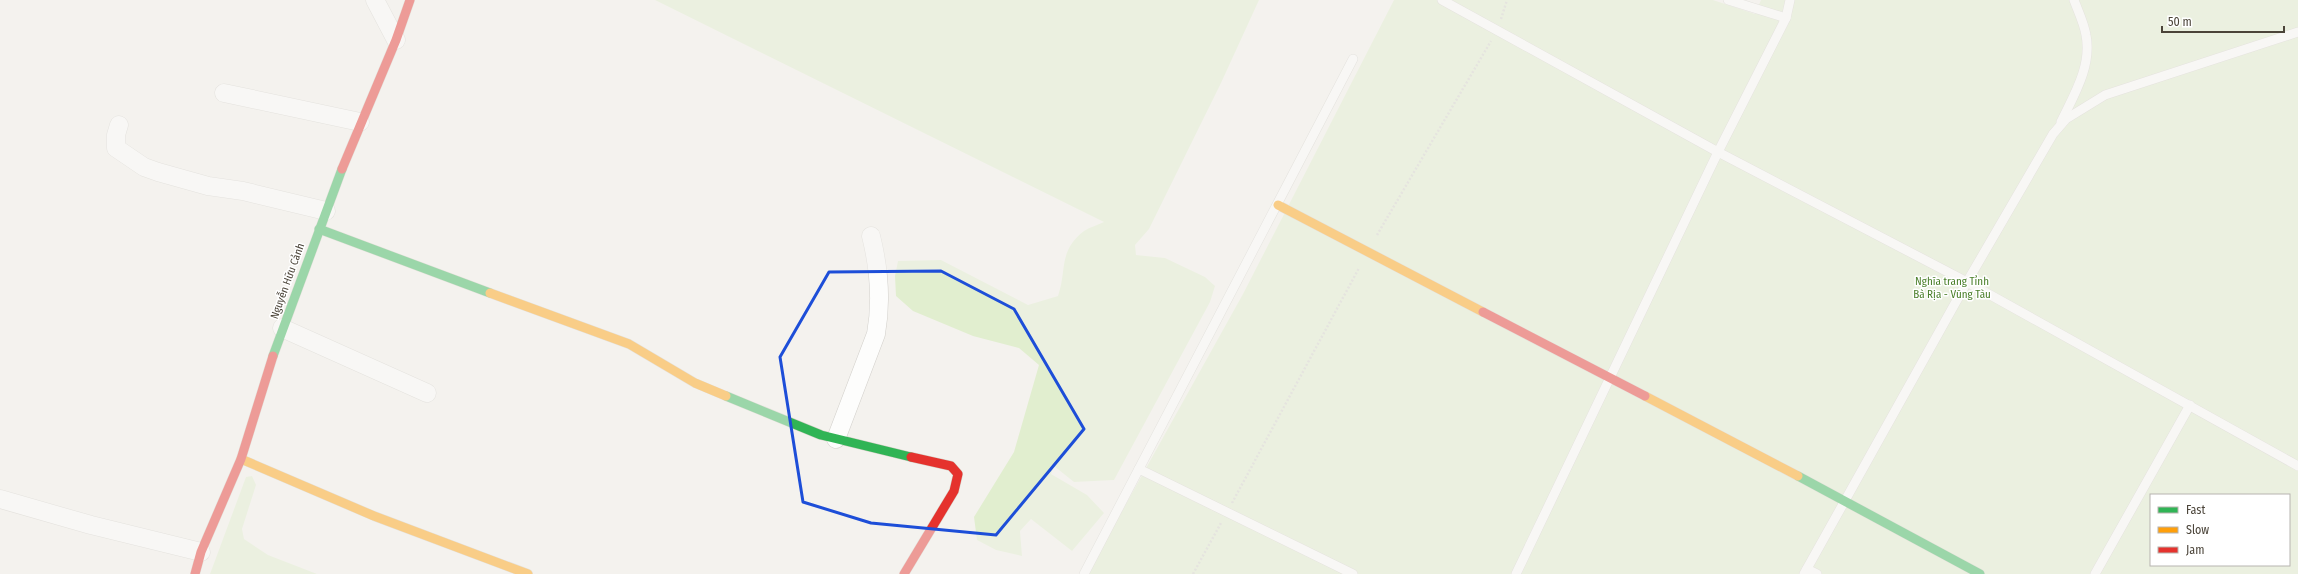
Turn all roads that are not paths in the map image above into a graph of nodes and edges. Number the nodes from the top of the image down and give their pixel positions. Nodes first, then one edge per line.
1 (375, 0) edge
2 (410, 0) edge
3 (1442, 0) edge
4 (1728, 0) edge
5 (1790, 0) edge
6 (2074, 0) edge
7 (1786, 18) junction
8 (2298, 32) edge
9 (396, 40) junction
10 (1353, 59) dead end
11 (224, 92) dead end
12 (360, 122) junction
13 (119, 125) dead end
14 (2059, 127) junction
15 (1718, 152) junction
16 (1278, 205) junction
17 (326, 211) junction
18 (319, 229) junction
19 (871, 236) dead end
20 (1967, 282) junction
21 (282, 328) junction
22 (1611, 378) junction
23 (427, 393) dead end
24 (2190, 405) junction
25 (836, 439) junction
26 (240, 459) junction
27 (2298, 466) edge
28 (1139, 469) junction
29 (0, 498) edge
30 (1846, 501) junction
31 (201, 552) junction
32 (1806, 572) edge
33 (195, 574) edge
34 (528, 574) edge
35 (904, 574) edge
36 (1084, 574) edge
37 (1353, 574) edge
38 (1516, 574) edge
39 (1817, 574) edge
40 (1980, 574) edge
41 (2095, 574) edge

1 - 9 street
2 - 9 street, Nguyễn Hữu Cảnh
3 - 15 lane
4 - 7 lane
5 - 7 lane
6 - 14 lane
7 - 15 lane
8 - 14 lane
9 - 12 street, Nguyễn Hữu Cảnh
10 - 16 lane
11 - 12 street
12 - 17 street, Nguyễn Hữu Cảnh
13 - 17 street
14 - 20 lane
15 - 20 lane
15 - 22 lane
16 - 22 street
16 - 28 lane
17 - 18 street, Nguyễn Hữu Cảnh
18 - 21 street, Nguyễn Hữu Cảnh
18 - 25 street
19 - 25 street
20 - 24 lane
20 - 30 lane
21 - 23 street
21 - 26 street, Nguyễn Hữu Cảnh
22 - 30 street
22 - 38 lane
24 - 27 lane
24 - 41 lane
25 - 35 street
26 - 31 street, Nguyễn Hữu Cảnh
26 - 34 street
28 - 36 lane
28 - 37 lane
29 - 31 street
30 - 32 lane
30 - 40 street
31 - 33 street, Nguyễn Hữu Cảnh
32 - 39 lane

